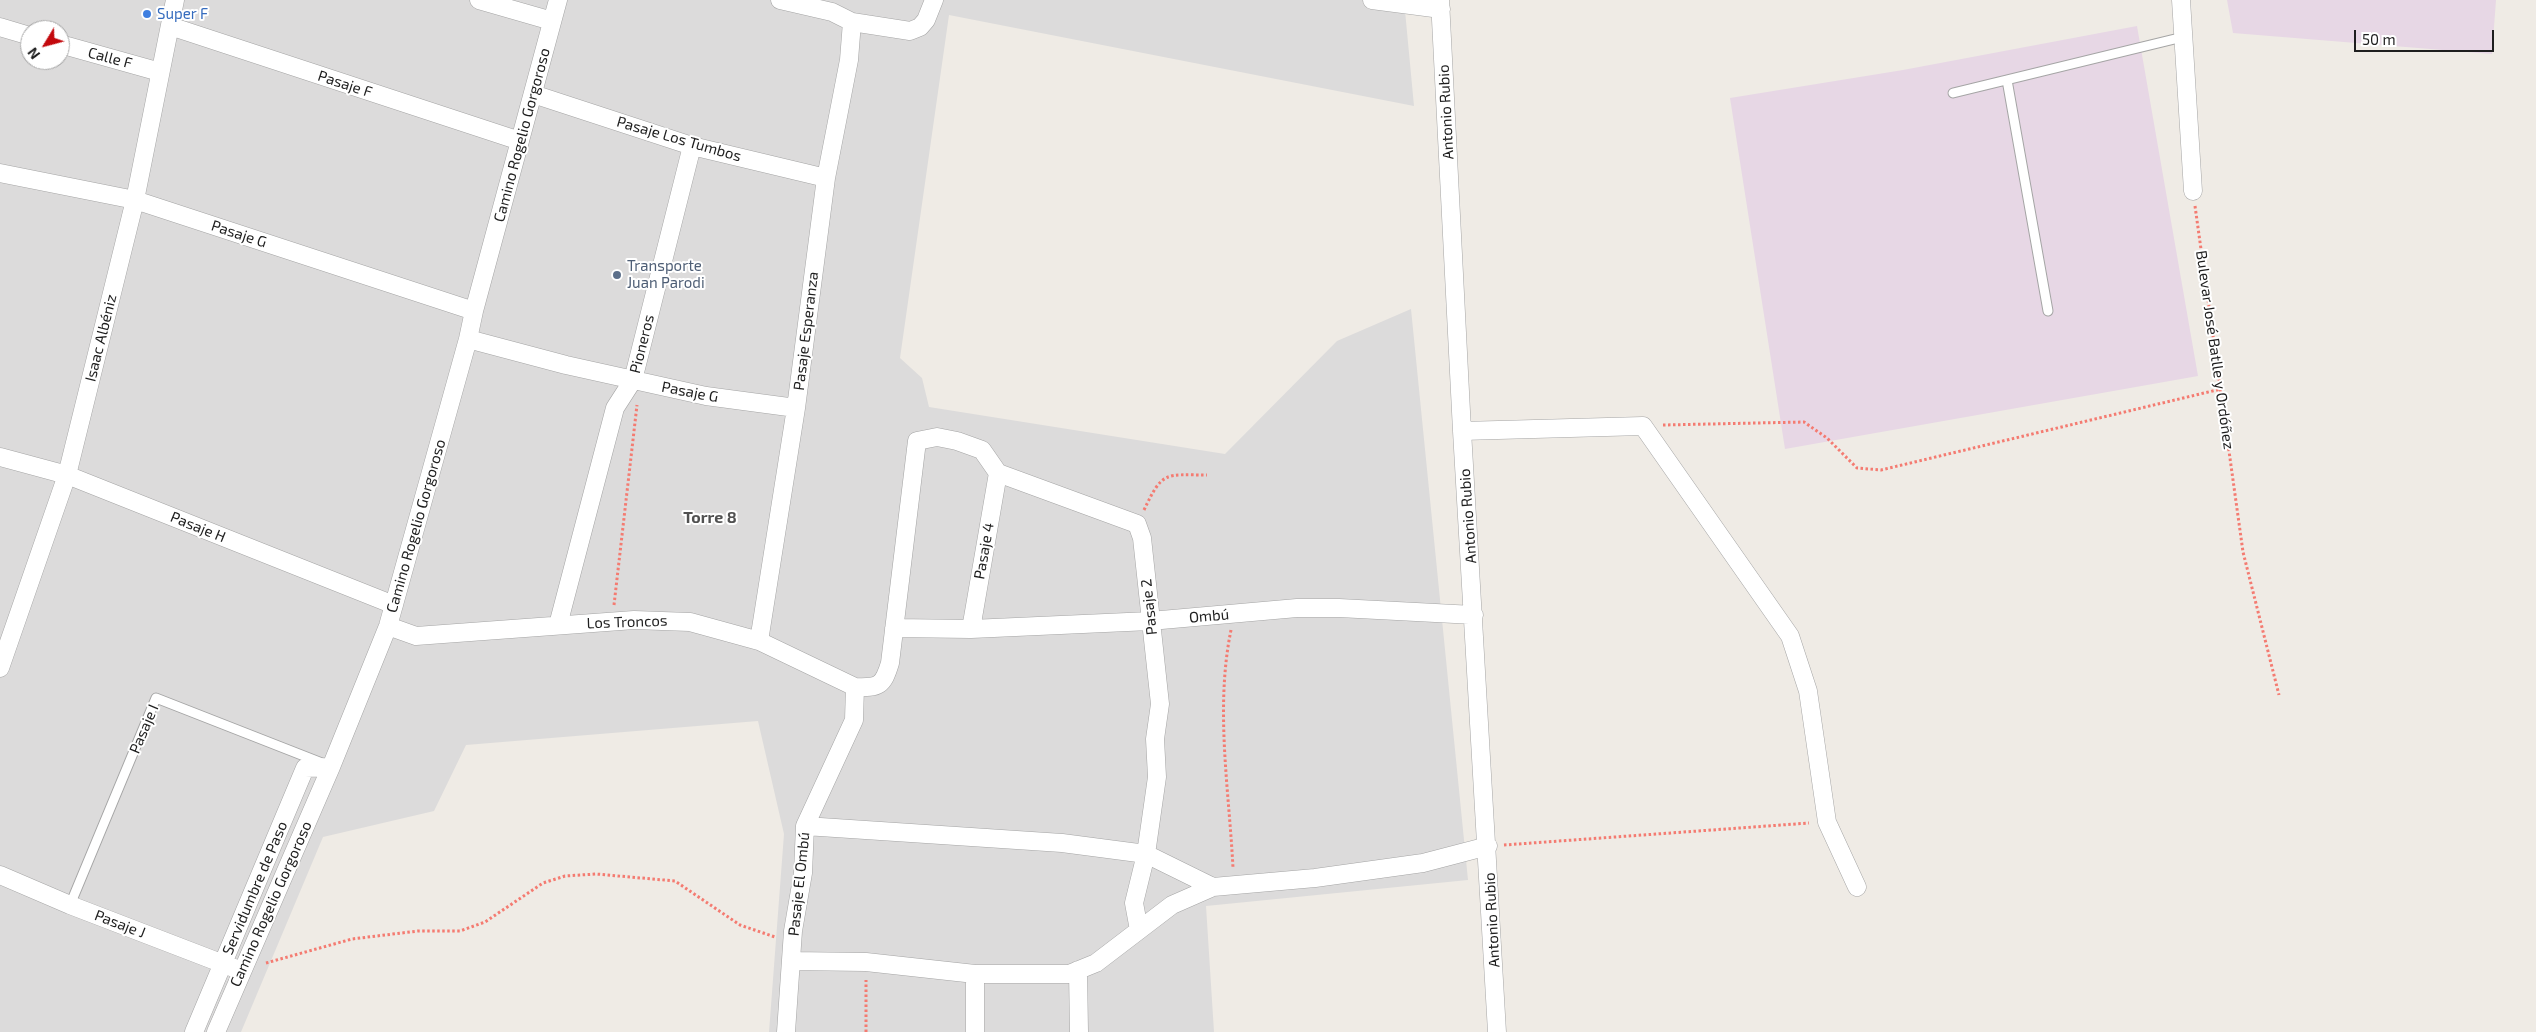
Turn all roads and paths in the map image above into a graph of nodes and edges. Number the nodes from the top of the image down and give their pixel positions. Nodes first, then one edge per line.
1 (175, 0) edge
2 (479, 0) edge
3 (558, 0) edge
4 (780, 0) edge
5 (934, 0) edge
6 (1372, 0) edge
7 (2180, 0) edge
8 (1441, 5) edge
9 (552, 21) junction
10 (852, 22) junction
11 (170, 26) junction
12 (0, 27) edge
13 (20, 33) edge
14 (2183, 36) junction
15 (70, 47) edge
16 (160, 72) junction
17 (2007, 80) junction
18 (1953, 93) dead end
19 (533, 94) junction
20 (520, 141) junction
21 (692, 146) junction
22 (0, 173) edge
23 (826, 178) junction
24 (2193, 191) joint
25 (135, 200) junction
26 (2048, 311) dead end
27 (474, 312) junction
28 (468, 340) junction
29 (633, 380) junction
30 (2220, 389) junction
31 (796, 408) junction
32 (1643, 426) junction
33 (1462, 431) junction
34 (0, 458) edge
35 (998, 473) junction
36 (67, 475) junction
37 (1207, 475) dead end
38 (1137, 524) junction
39 (394, 605) junction
40 (1234, 614) junction
41 (1474, 615) junction
42 (1150, 621) junction
43 (612, 622) junction
44 (558, 625) junction
45 (388, 626) junction
46 (894, 628) junction
47 (971, 629) junction
48 (759, 641) junction
49 (0, 668) edge
50 (856, 687) junction
51 (2278, 696) dead end
52 (332, 766) junction
53 (1828, 822) junction
54 (805, 826) junction
55 (1488, 846) junction
56 (1146, 854) junction
57 (0, 875) edge
58 (1213, 886) junction
59 (1234, 886) junction
60 (1857, 887) dead end
61 (70, 905) junction
62 (1139, 930) junction
63 (792, 942) junction
64 (791, 961) junction
65 (866, 962) junction
66 (223, 963) junction
67 (1078, 970) junction
68 (241, 971) junction
69 (975, 974) junction
70 (194, 1032) edge
71 (216, 1032) edge
72 (786, 1032) edge
73 (866, 1032) edge
74 (975, 1032) edge
75 (1079, 1032) edge
76 (1497, 1032) edge

1 - 11 street, Isaac Albéniz
2 - 9 street
3 - 9 street, Camino Rogelio Gorgoroso
4 - 10 street
5 - 10 street
6 - 8 street
7 - 14 street
8 - 33 street, Antonio Rubio
9 - 19 street, Camino Rogelio Gorgoroso
10 - 23 street, Pasaje Esperanza
11 - 16 street, Isaac Albéniz
11 - 20 street, Pasaje F
12 - 13 street
14 - 17 lane
14 - 24 street
15 - 16 street, Calle F
16 - 25 street, Isaac Albéniz
17 - 18 lane
17 - 26 lane
19 - 20 street, Camino Rogelio Gorgoroso
19 - 21 street, Pasaje Los Tumbos
20 - 27 street, Camino Rogelio Gorgoroso
21 - 23 street, Pasaje Los Tumbos
21 - 29 street, Pioneros
22 - 25 street, Pasaje G
23 - 31 street, Pasaje Esperanza
24 - 30 path, Bulevar José Batlle y Ordóñez
25 - 27 street, Pasaje G
25 - 36 street, Isaac Albéniz
27 - 28 street, Camino Rogelio Gorgoroso
28 - 29 street, Pasaje G
28 - 39 street, Camino Rogelio Gorgoroso
29 - 31 street, Pasaje G
29 - 43 path
29 - 44 street, Pioneros
30 - 32 path
30 - 51 path, Bulevar José Batlle y Ordóñez
31 - 48 street, Pasaje Esperanza
32 - 33 street
32 - 53 street
33 - 41 street, Antonio Rubio
34 - 36 street, Pasaje H
35 - 38 street
35 - 46 street
35 - 47 street, Pasaje 4
36 - 39 street, Pasaje H
36 - 49 street, Isaac Albéniz
37 - 38 path
38 - 42 street, Pasaje 2
39 - 45 street, Camino Rogelio Gorgoroso
40 - 41 street, Ombú
40 - 42 street, Ombú
40 - 59 path
41 - 55 street, Antonio Rubio
42 - 47 street, Ombú
42 - 56 street, Pasaje 2
43 - 44 street, Los Troncos
43 - 48 street, Los Troncos
44 - 45 street, Los Troncos
45 - 52 street, Camino Rogelio Gorgoroso
46 - 47 street, Ombú
46 - 50 street
48 - 50 street, Los Troncos
50 - 54 street, Pasaje El Ombú
52 - 61 lane, Pasaje I
52 - 66 street, Servidumbre de Paso
52 - 68 street, Camino Rogelio Gorgoroso
53 - 55 path
53 - 60 street
54 - 56 street
54 - 63 street, Pasaje El Ombú
55 - 59 street
55 - 76 street, Antonio Rubio
56 - 58 street
56 - 62 street, Pasaje 2
57 - 61 street, Pasaje J
58 - 59 street
58 - 62 street
61 - 66 street, Pasaje J
62 - 67 street
63 - 64 street, Pasaje El Ombú
63 - 68 path
64 - 65 street
64 - 72 street, Pasaje El Ombú
65 - 69 street
65 - 73 path
66 - 68 street, Pasaje J
66 - 70 street, Servidumbre de Paso
67 - 69 street
67 - 75 street
68 - 71 street, Camino Rogelio Gorgoroso
69 - 74 street

